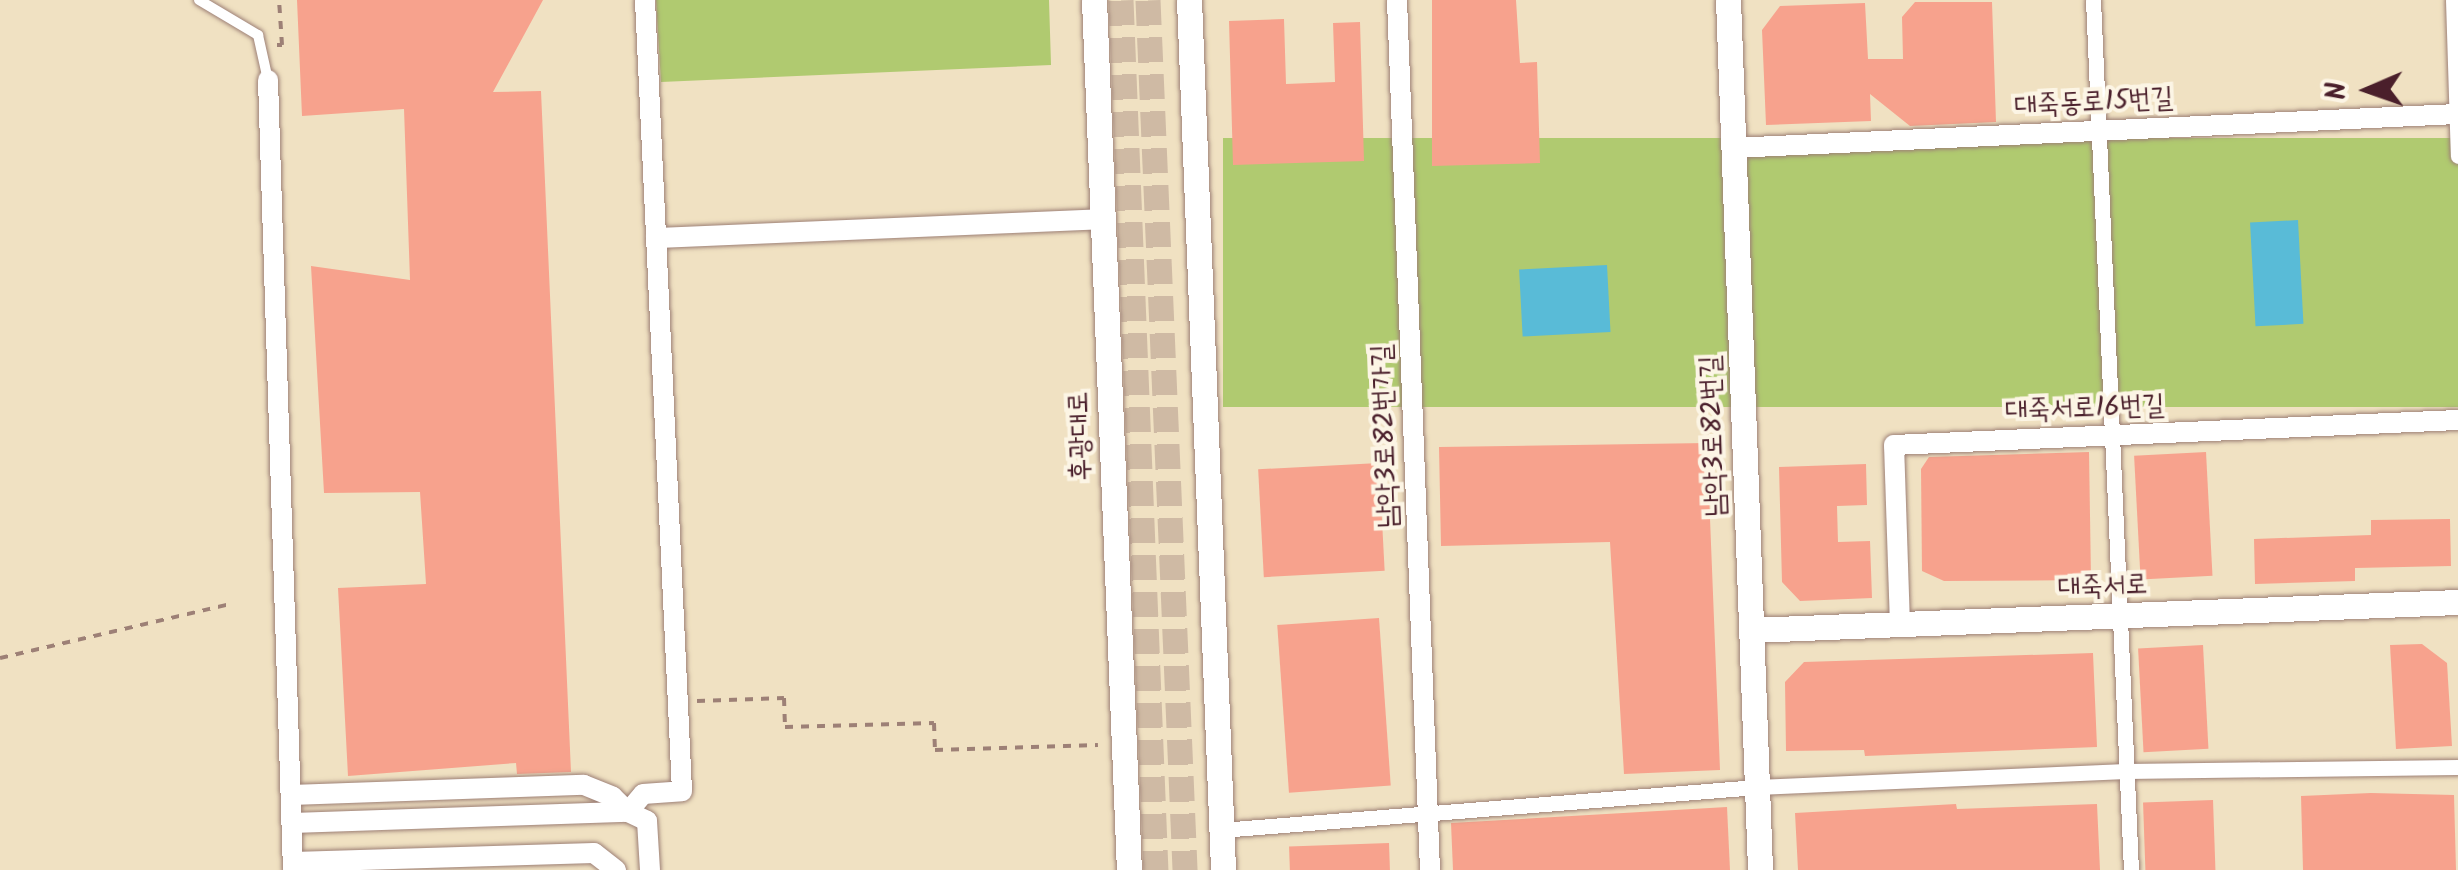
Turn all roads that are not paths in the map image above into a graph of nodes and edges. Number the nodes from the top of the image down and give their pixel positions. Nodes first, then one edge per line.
1 (199, 0) edge
2 (645, 0) edge
3 (1094, 0) edge
4 (1189, 0) edge
5 (1396, 0) edge
6 (1728, 0) edge
7 (2093, 0) edge
8 (2454, 0) edge
9 (268, 80) joint
10 (2457, 114) edge
11 (2098, 131) junction
12 (1733, 148) junction
13 (2458, 156) edge
14 (1103, 219) junction
15 (656, 238) junction
16 (2458, 420) edge
17 (2108, 436) junction
18 (2458, 602) edge
19 (2118, 616) junction
20 (1900, 624) junction
21 (1751, 630) junction
22 (2458, 767) edge
23 (2126, 771) junction
24 (1757, 787) junction
25 (291, 795) junction
26 (628, 812) junction
27 (1428, 812) junction
28 (292, 823) junction
29 (1221, 830) junction
30 (293, 866) edge
31 (616, 870) edge
32 (650, 870) edge
33 (1128, 870) edge
34 (1223, 870) edge
35 (1430, 870) edge
36 (1760, 870) edge
37 (2131, 870) edge

1 - 9 lane
2 - 15 street
3 - 14 street, 후광대로
4 - 29 street
5 - 27 street, 남악3로82번가길
6 - 12 street, 남악3로82번길
7 - 11 street
8 - 10 street
9 - 25 street
10 - 11 street, 대죽동로15번길
10 - 13 street
11 - 12 street, 대죽동로15번길
11 - 17 street
12 - 21 street, 남악3로82번길
14 - 15 street
14 - 33 street, 후광대로
15 - 26 street
16 - 17 street, 대죽서로16번길
17 - 19 street
17 - 20 street, 대죽서로16번길
18 - 19 street, 대죽서로
19 - 20 street, 대죽서로
19 - 23 street
20 - 21 street, 대죽서로
21 - 24 street, 남악3로82번길
22 - 23 street
23 - 24 street
23 - 37 street
24 - 27 street
24 - 36 street, 남악3로82번길
25 - 26 street
25 - 28 street
26 - 28 street
26 - 32 street
27 - 29 street
27 - 35 street, 남악3로82번가길
28 - 30 street
29 - 34 street
30 - 31 street

